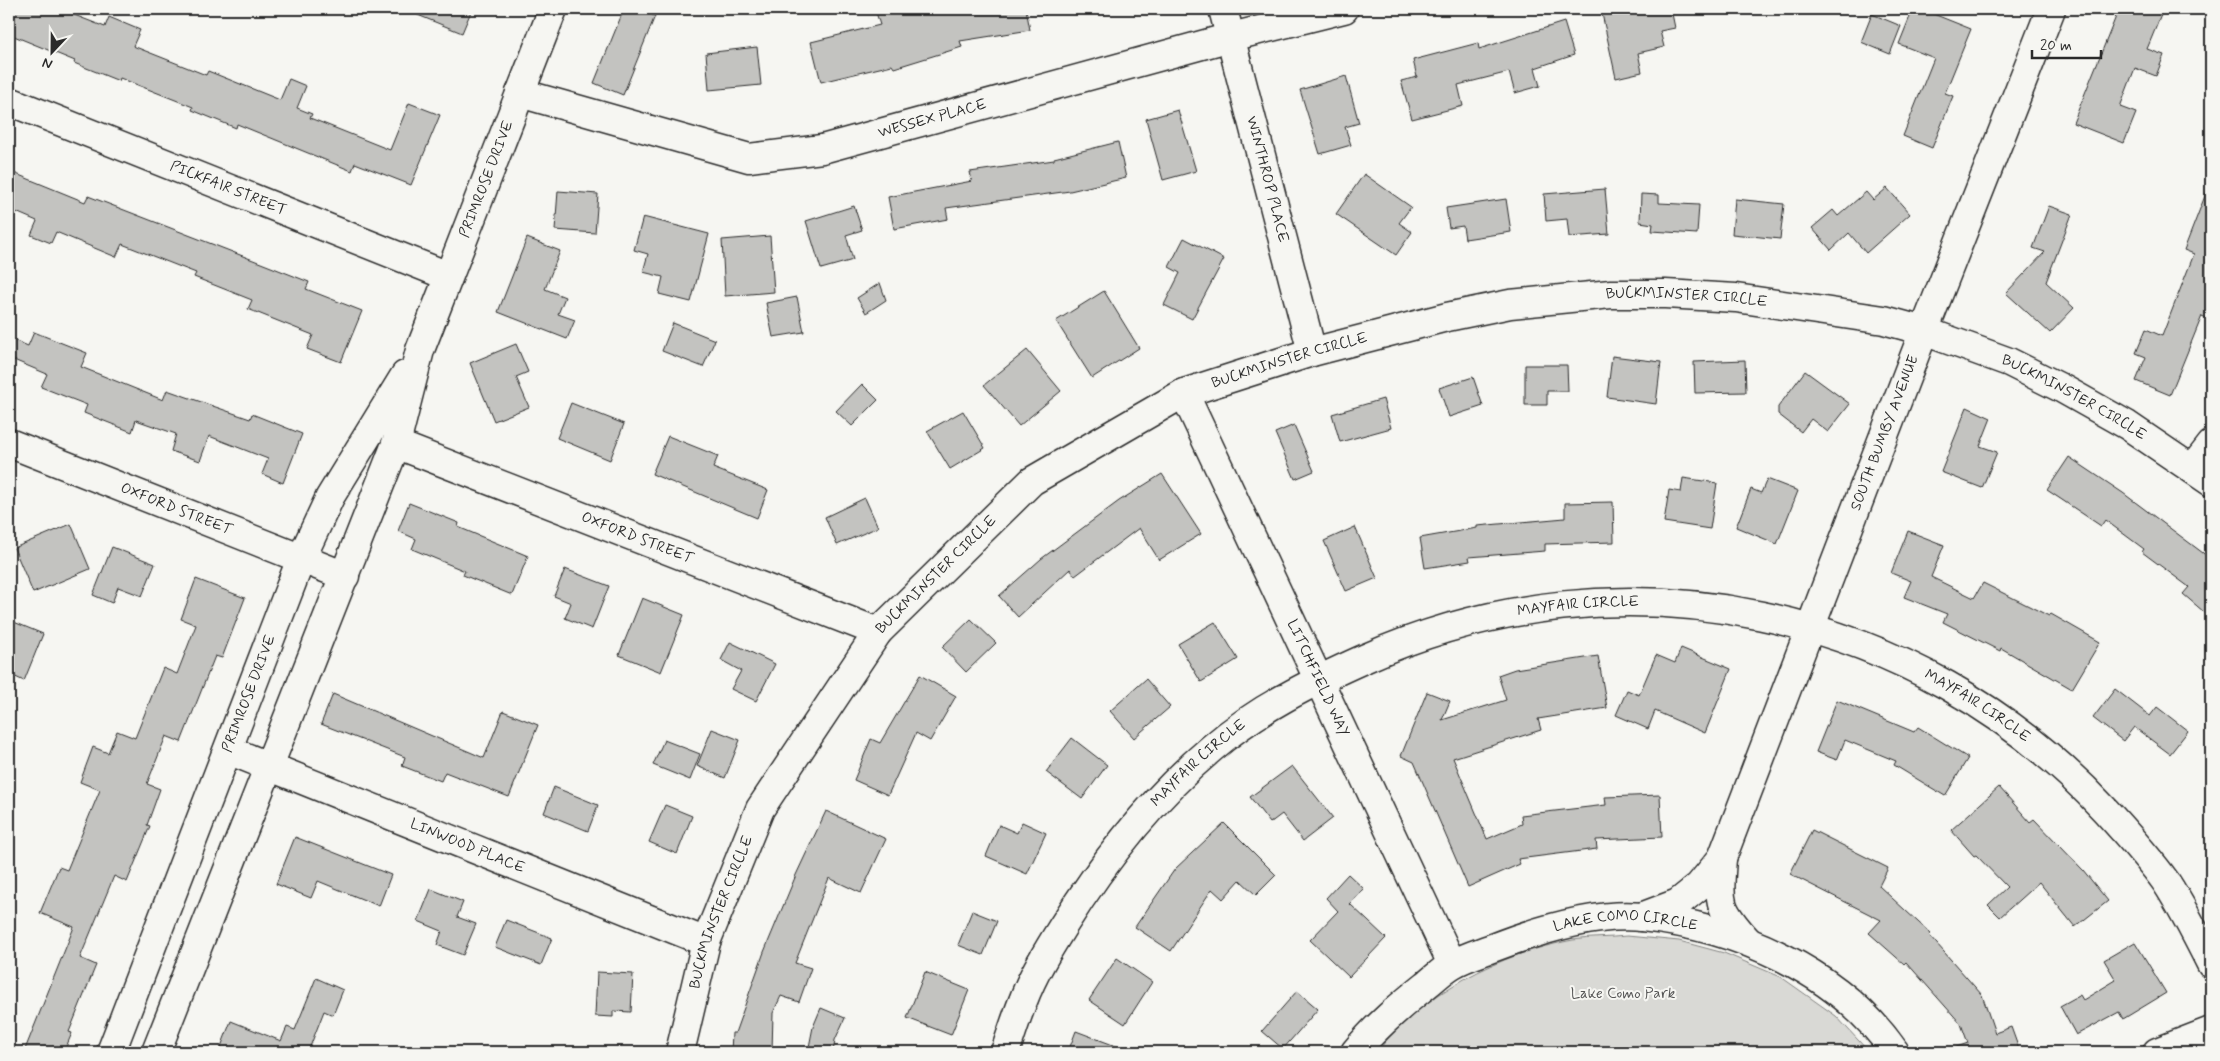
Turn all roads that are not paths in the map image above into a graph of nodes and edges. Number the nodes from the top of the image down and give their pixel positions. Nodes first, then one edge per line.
1 (553, 9) edge
2 (1223, 9) edge
3 (1344, 9) edge
4 (2051, 9) edge
5 (1231, 37) junction
6 (520, 93) junction
7 (9, 101) edge
8 (448, 276) junction
9 (1924, 331) junction
10 (420, 350) junction
11 (1312, 352) junction
12 (1184, 392) junction
13 (9, 443) edge
14 (396, 444) junction
15 (2211, 445) edge
16 (2202, 475) edge
17 (301, 559) junction
18 (344, 576) junction
19 (1811, 628) junction
20 (878, 632) junction
21 (1319, 679) junction
22 (228, 750) junction
23 (270, 767) junction
24 (1722, 858) junction
25 (1641, 917) junction
26 (1747, 940) junction
27 (706, 942) junction
28 (1452, 964) junction
29 (2211, 964) edge
30 (2211, 1031) edge
31 (111, 1052) edge
32 (156, 1052) edge
33 (680, 1052) edge
34 (1005, 1052) edge
35 (1355, 1052) edge
36 (1895, 1052) edge
37 (2157, 1052) edge

1 - 6 street, PRIMROSE DRIVE
2 - 5 street, WINTHROP PLACE
3 - 5 street, WESSEX PLACE
4 - 9 street, SOUTH BUMBY AVENUE
5 - 6 street, WESSEX PLACE
5 - 11 street, WINTHROP PLACE
6 - 8 street, PRIMROSE DRIVE
7 - 8 street, PICKFAIR STREET
8 - 10 street, PRIMROSE DRIVE
9 - 11 street, BUCKMINSTER CIRCLE
9 - 16 street, BUCKMINSTER CIRCLE
9 - 19 street, SOUTH BUMBY AVENUE
10 - 14 street, PRIMROSE DRIVE
10 - 17 street, PRIMROSE DRIVE
11 - 12 street, BUCKMINSTER CIRCLE
12 - 20 street, BUCKMINSTER CIRCLE
12 - 21 street, LITCHFIELD WAY
13 - 17 street, OXFORD STREET
14 - 18 street, PRIMROSE DRIVE
14 - 20 street, OXFORD STREET
15 - 16 street
17 - 18 street, OXFORD STREET
17 - 22 street, PRIMROSE DRIVE
18 - 23 street, PRIMROSE DRIVE
19 - 21 street, MAYFAIR CIRCLE
19 - 24 street, SOUTH BUMBY AVENUE
19 - 29 street, MAYFAIR CIRCLE
20 - 27 street, BUCKMINSTER CIRCLE
21 - 28 street, LITCHFIELD WAY
21 - 34 street, MAYFAIR CIRCLE
22 - 23 street, LINWOOD PLACE
22 - 31 street, PRIMROSE DRIVE
23 - 27 street, LINWOOD PLACE
23 - 32 street, PRIMROSE DRIVE
24 - 25 street, SOUTH BUMBY AVENUE
24 - 26 street, SOUTH BUMBY AVENUE
25 - 26 street, LAKE COMO CIRCLE
25 - 28 street, LAKE COMO CIRCLE
26 - 36 street, LAKE COMO CIRCLE
27 - 33 street, BUCKMINSTER CIRCLE
28 - 35 street, LAKE COMO CIRCLE
30 - 37 street

